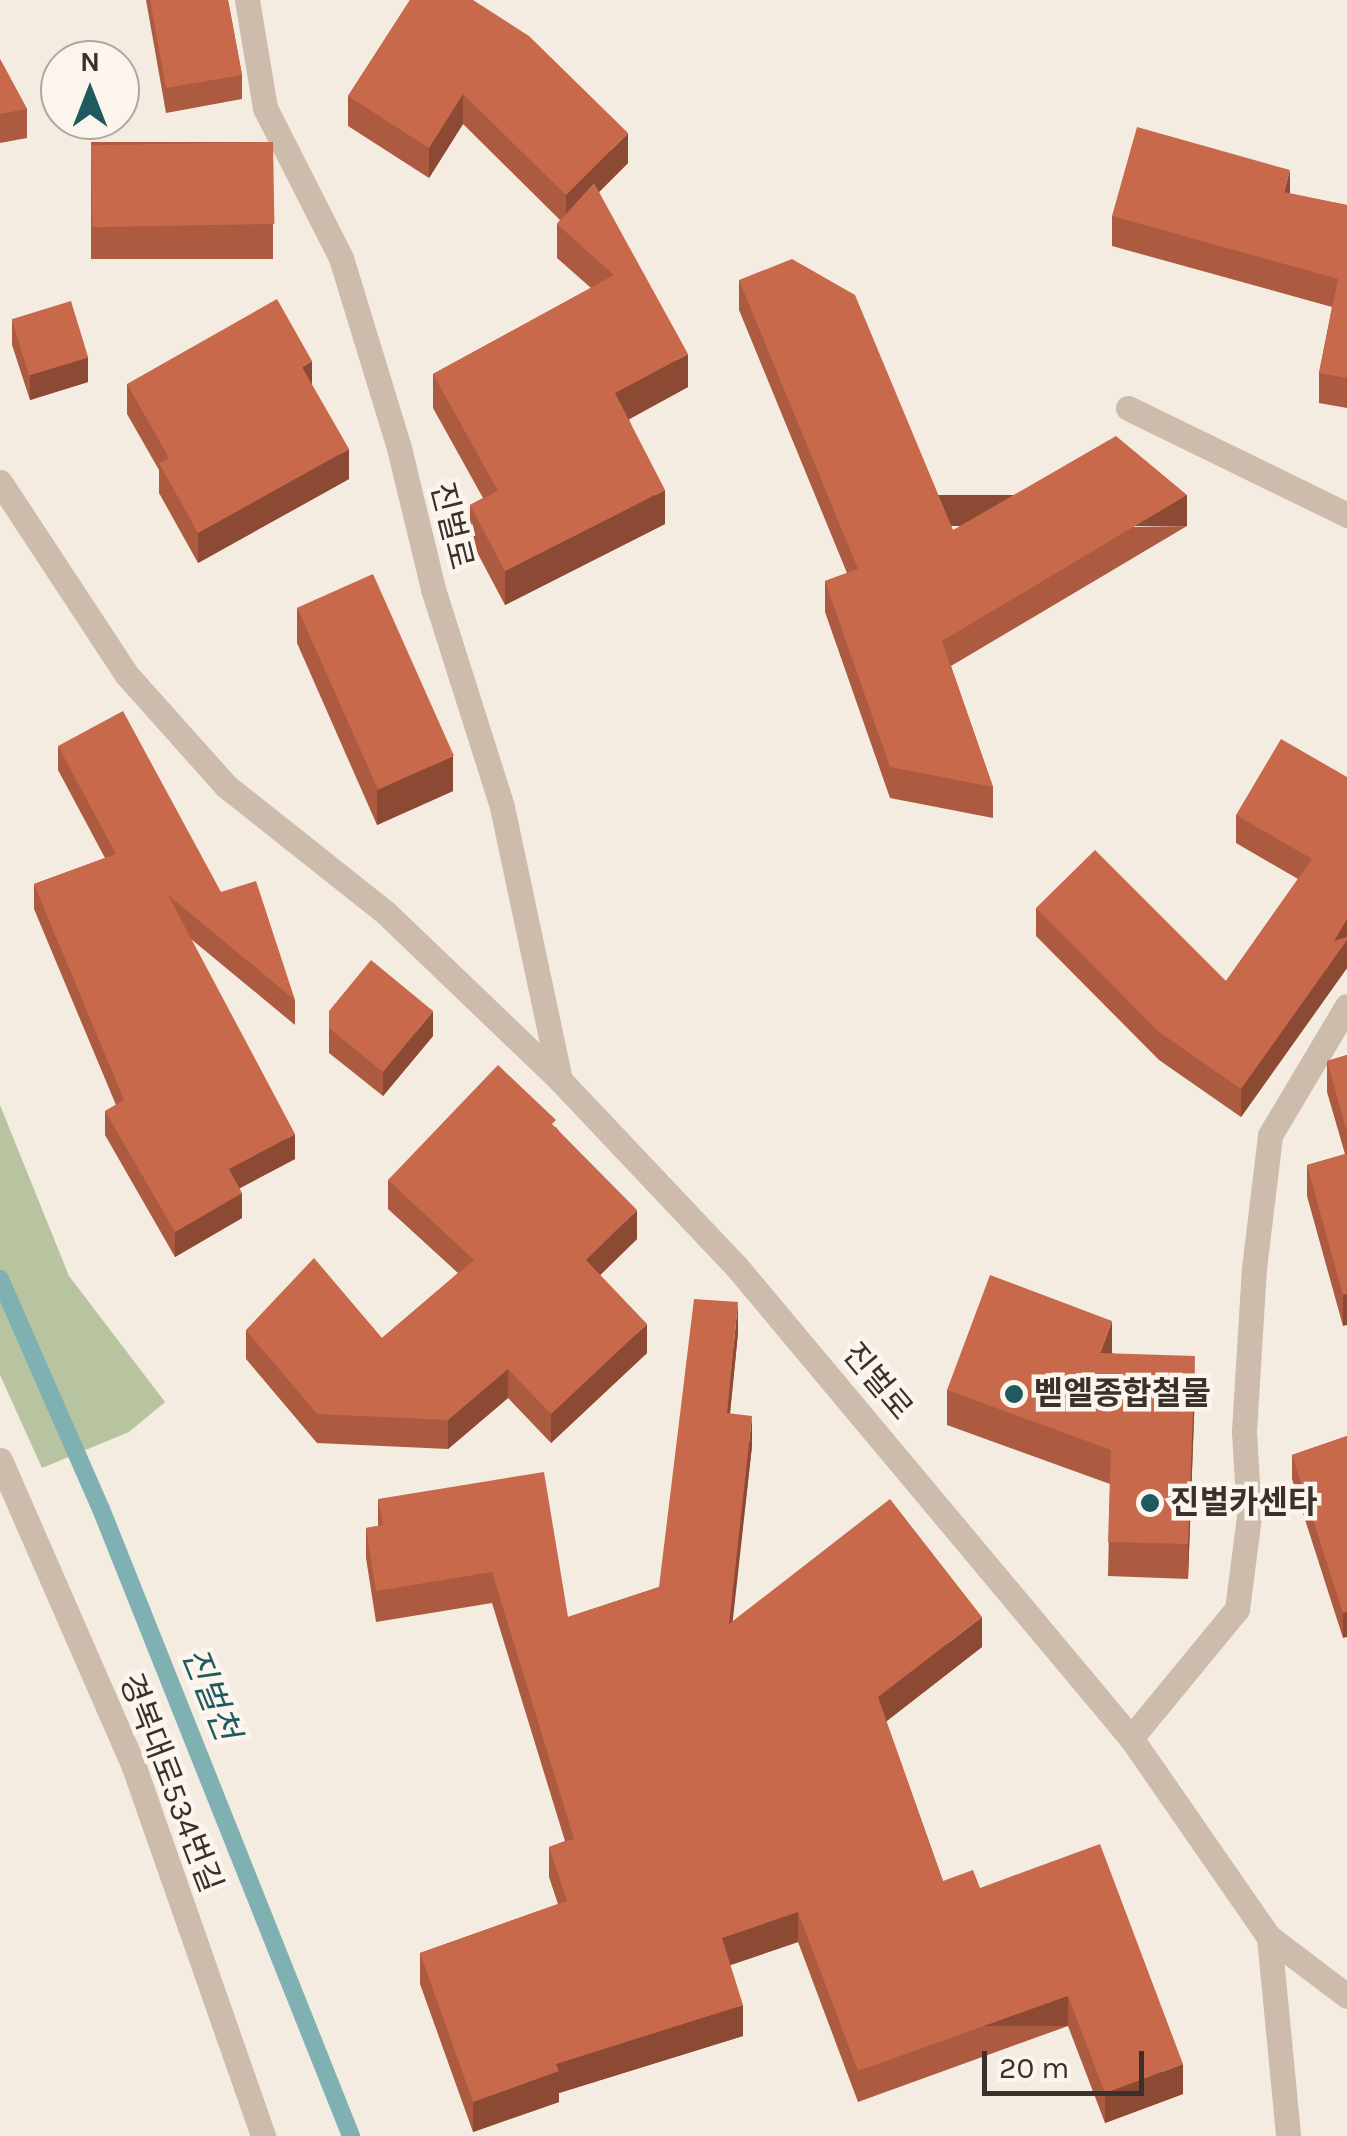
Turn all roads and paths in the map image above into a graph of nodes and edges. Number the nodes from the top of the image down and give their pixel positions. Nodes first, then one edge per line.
1 (247, 0) edge
2 (1128, 408) dead end
3 (0, 482) edge
4 (1347, 515) edge
5 (1347, 1006) edge
6 (560, 1080) junction
7 (0, 1460) edge
8 (1130, 1738) junction
9 (1270, 1937) junction
10 (1347, 1996) edge
11 (264, 2136) edge
12 (1288, 2136) edge

1 - 6 street, 진벌로
2 - 4 street
3 - 6 street, 진벌로
5 - 8 street
6 - 8 street, 진벌로
7 - 11 street, 경복대로534번길
8 - 9 street, 진벌로
9 - 10 street, 진벌로
9 - 12 street, 진벌로

